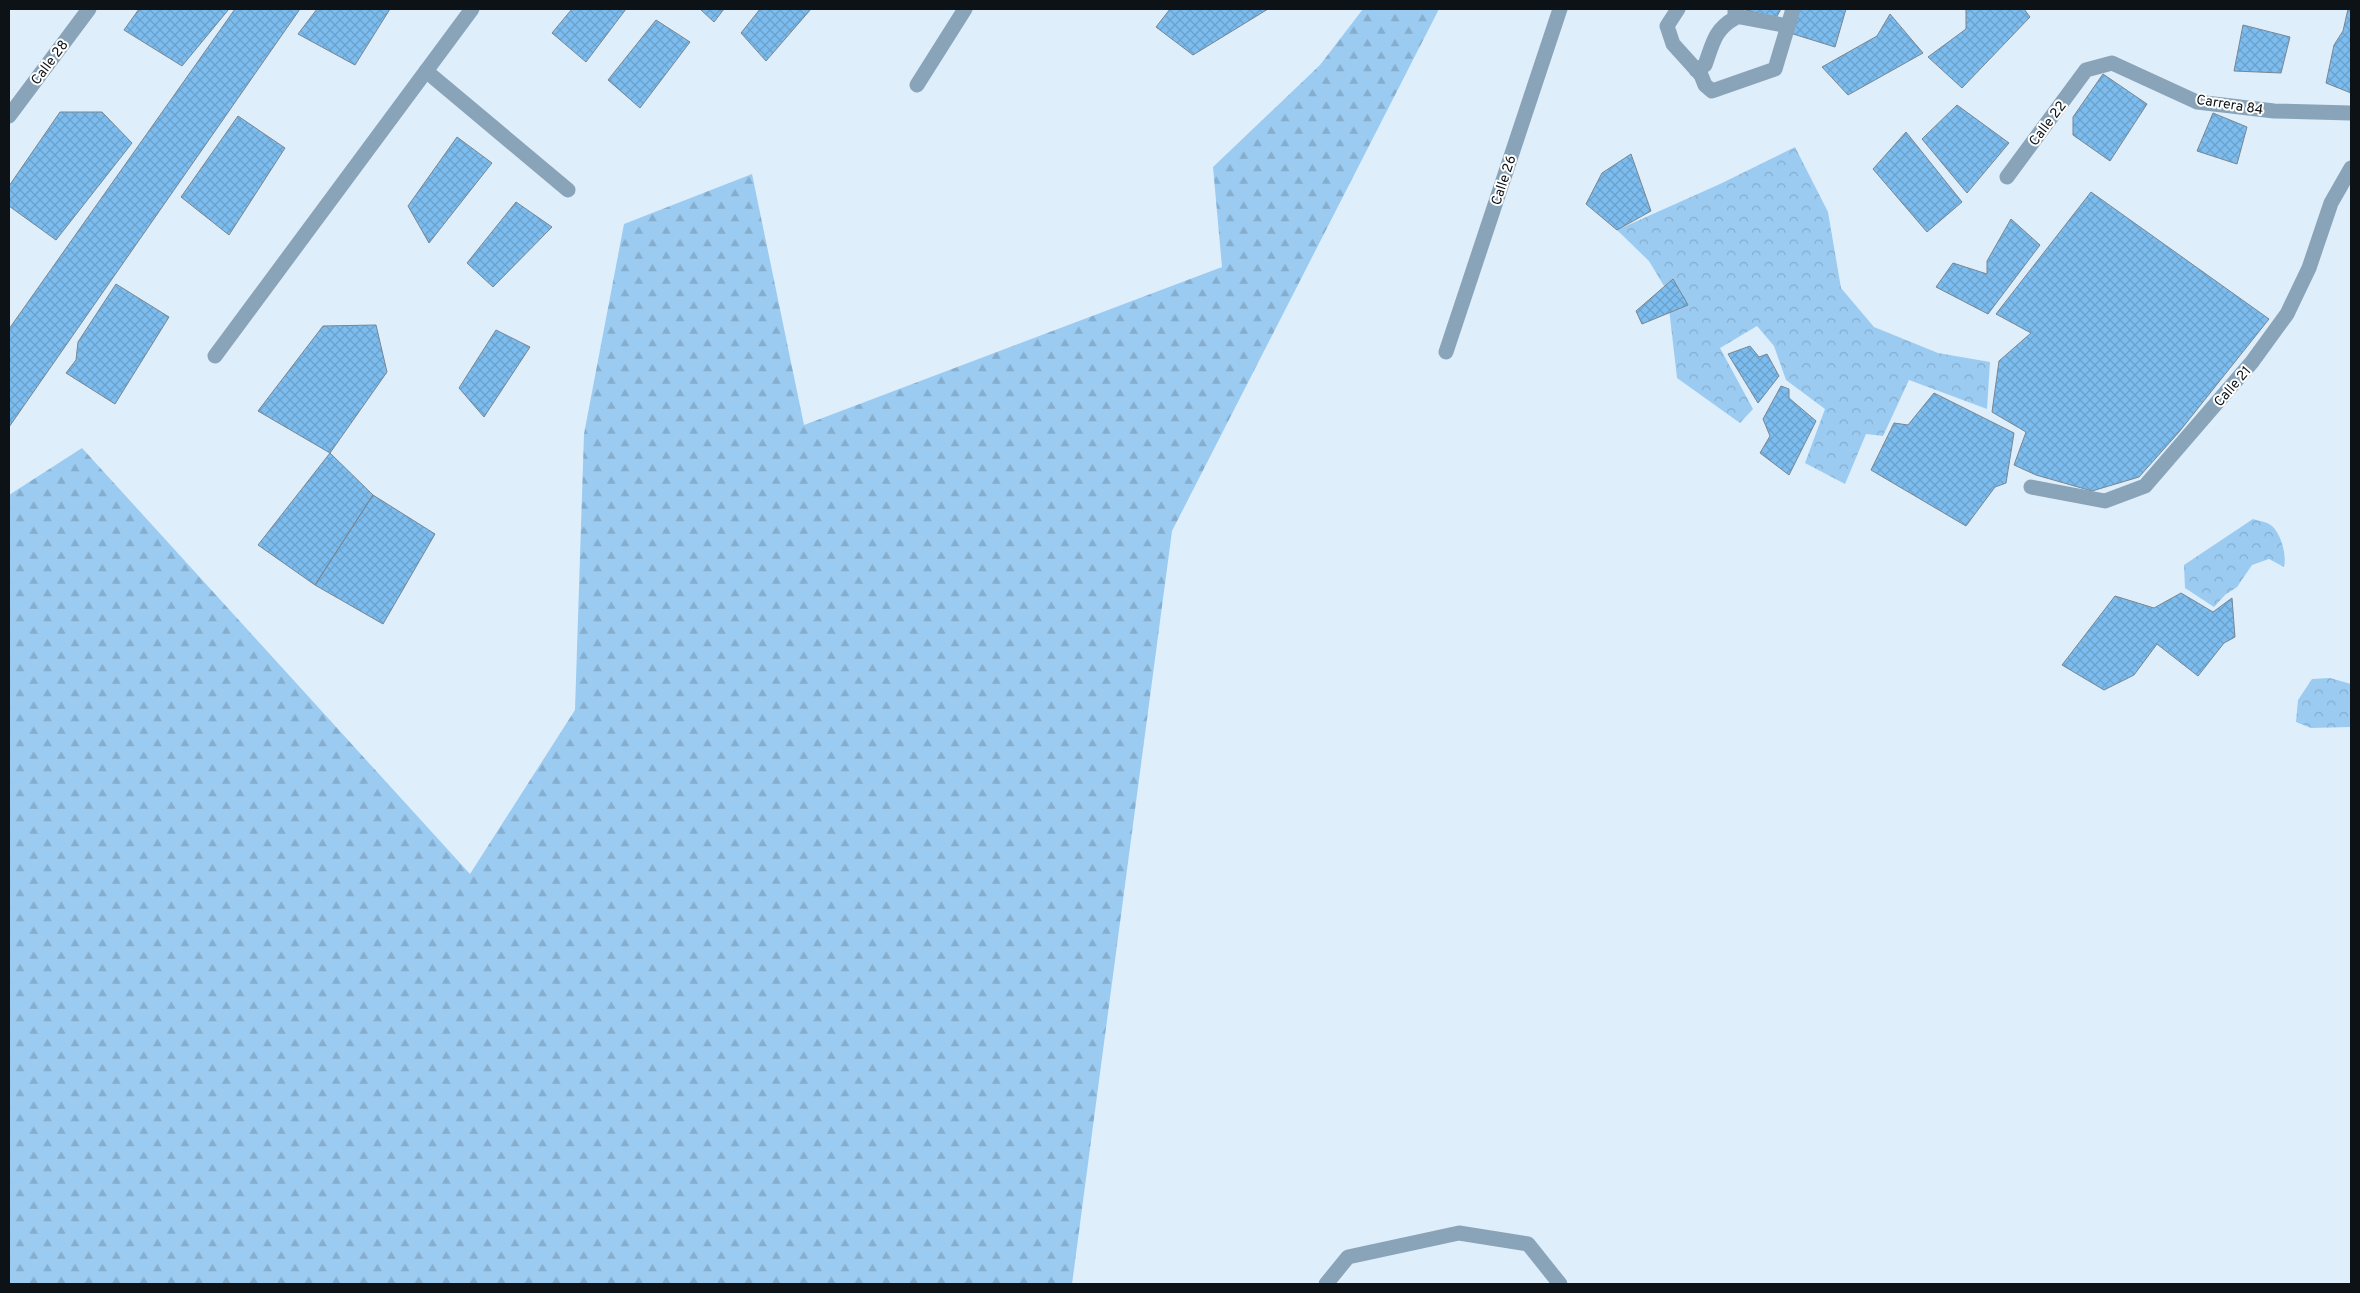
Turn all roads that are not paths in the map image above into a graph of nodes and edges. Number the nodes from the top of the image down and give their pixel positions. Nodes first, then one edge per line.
1 (90, 9) edge
2 (472, 9) edge
3 (965, 9) edge
4 (1560, 9) edge
5 (1678, 9) edge
6 (1793, 9) edge
7 (1735, 12) edge
8 (1788, 26) junction
9 (1696, 70) junction
10 (2086, 70) joint
11 (426, 71) junction
12 (917, 85) dead end
13 (2351, 113) edge
14 (9, 116) edge
15 (2351, 168) edge
16 (2007, 177) dead end
17 (568, 190) dead end
18 (1446, 352) dead end
19 (215, 356) dead end
20 (2031, 487) dead end
21 (1326, 1284) edge
22 (1560, 1284) edge

1 - 14 street, Calle 28
2 - 11 street
3 - 12 street
4 - 18 street, Calle 26
5 - 9 street
6 - 8 street
7 - 8 street
7 - 9 street
8 - 9 street
10 - 13 street, Carrera 84
10 - 16 street, Calle 22
11 - 17 street
11 - 19 street
15 - 20 street, Calle 21
21 - 22 street

